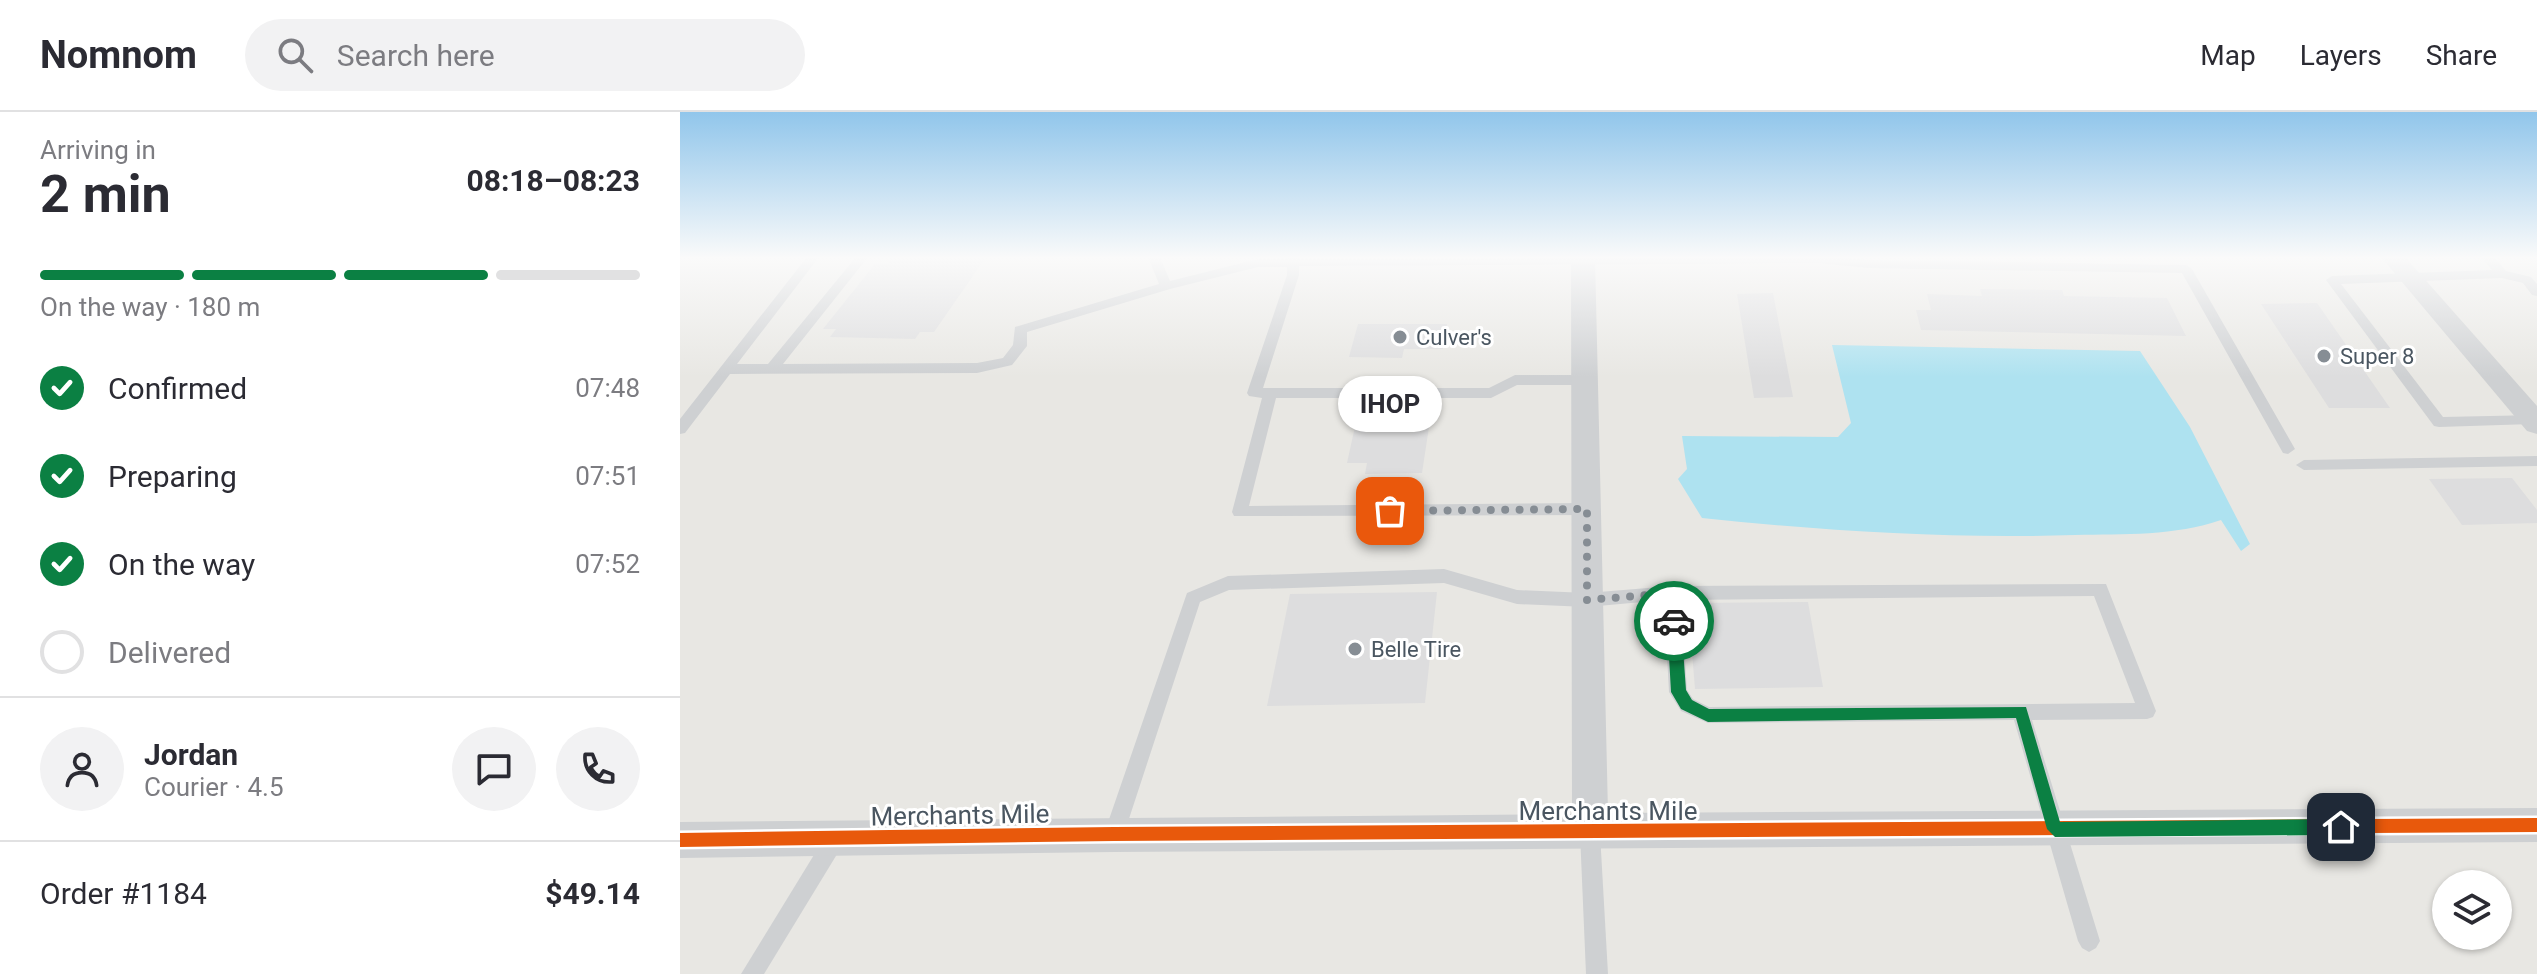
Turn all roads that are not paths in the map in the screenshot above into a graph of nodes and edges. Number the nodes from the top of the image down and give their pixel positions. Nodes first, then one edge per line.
1 (782, 297) edge
2 (829, 297) edge
3 (1129, 297) edge
4 (1286, 297) edge
5 (1584, 297) edge
6 (2202, 297) edge
7 (2345, 297) edge
8 (2427, 297) edge
9 (772, 368) junction
10 (726, 369) junction
11 (1585, 380) junction
12 (1270, 393) junction
13 (2533, 416) edge
14 (680, 429) edge
15 (2288, 449) dead end
16 (2537, 461) edge
17 (2304, 465) dead end
18 (1587, 509) junction
19 (1672, 593) junction
20 (1587, 600) junction
21 (2021, 712) junction
22 (2536, 828) edge
23 (2055, 829) junction
24 (1590, 833) junction
25 (1114, 834) junction
26 (835, 839) junction
27 (680, 840) edge
28 (2089, 941) dead end
29 (752, 974) edge
30 (1597, 974) edge

1 - 10 lane
2 - 9 lane
3 - 9 lane
4 - 12 lane
5 - 11 street
6 - 15 lane
7 - 13 lane
8 - 13 street
9 - 10 lane
10 - 14 lane
11 - 12 lane
11 - 18 street
12 - 18 lane
16 - 17 lane
18 - 20 street
19 - 20 lane
19 - 21 lane
19 - 21 lane
20 - 24 street
20 - 25 lane
21 - 23 lane
22 - 23 street, Merchants Mile
23 - 24 street, Merchants Mile
23 - 28 lane
24 - 25 street, Merchants Mile
24 - 30 lane
25 - 26 street, Merchants Mile
26 - 27 street, Merchants Mile
26 - 29 lane

